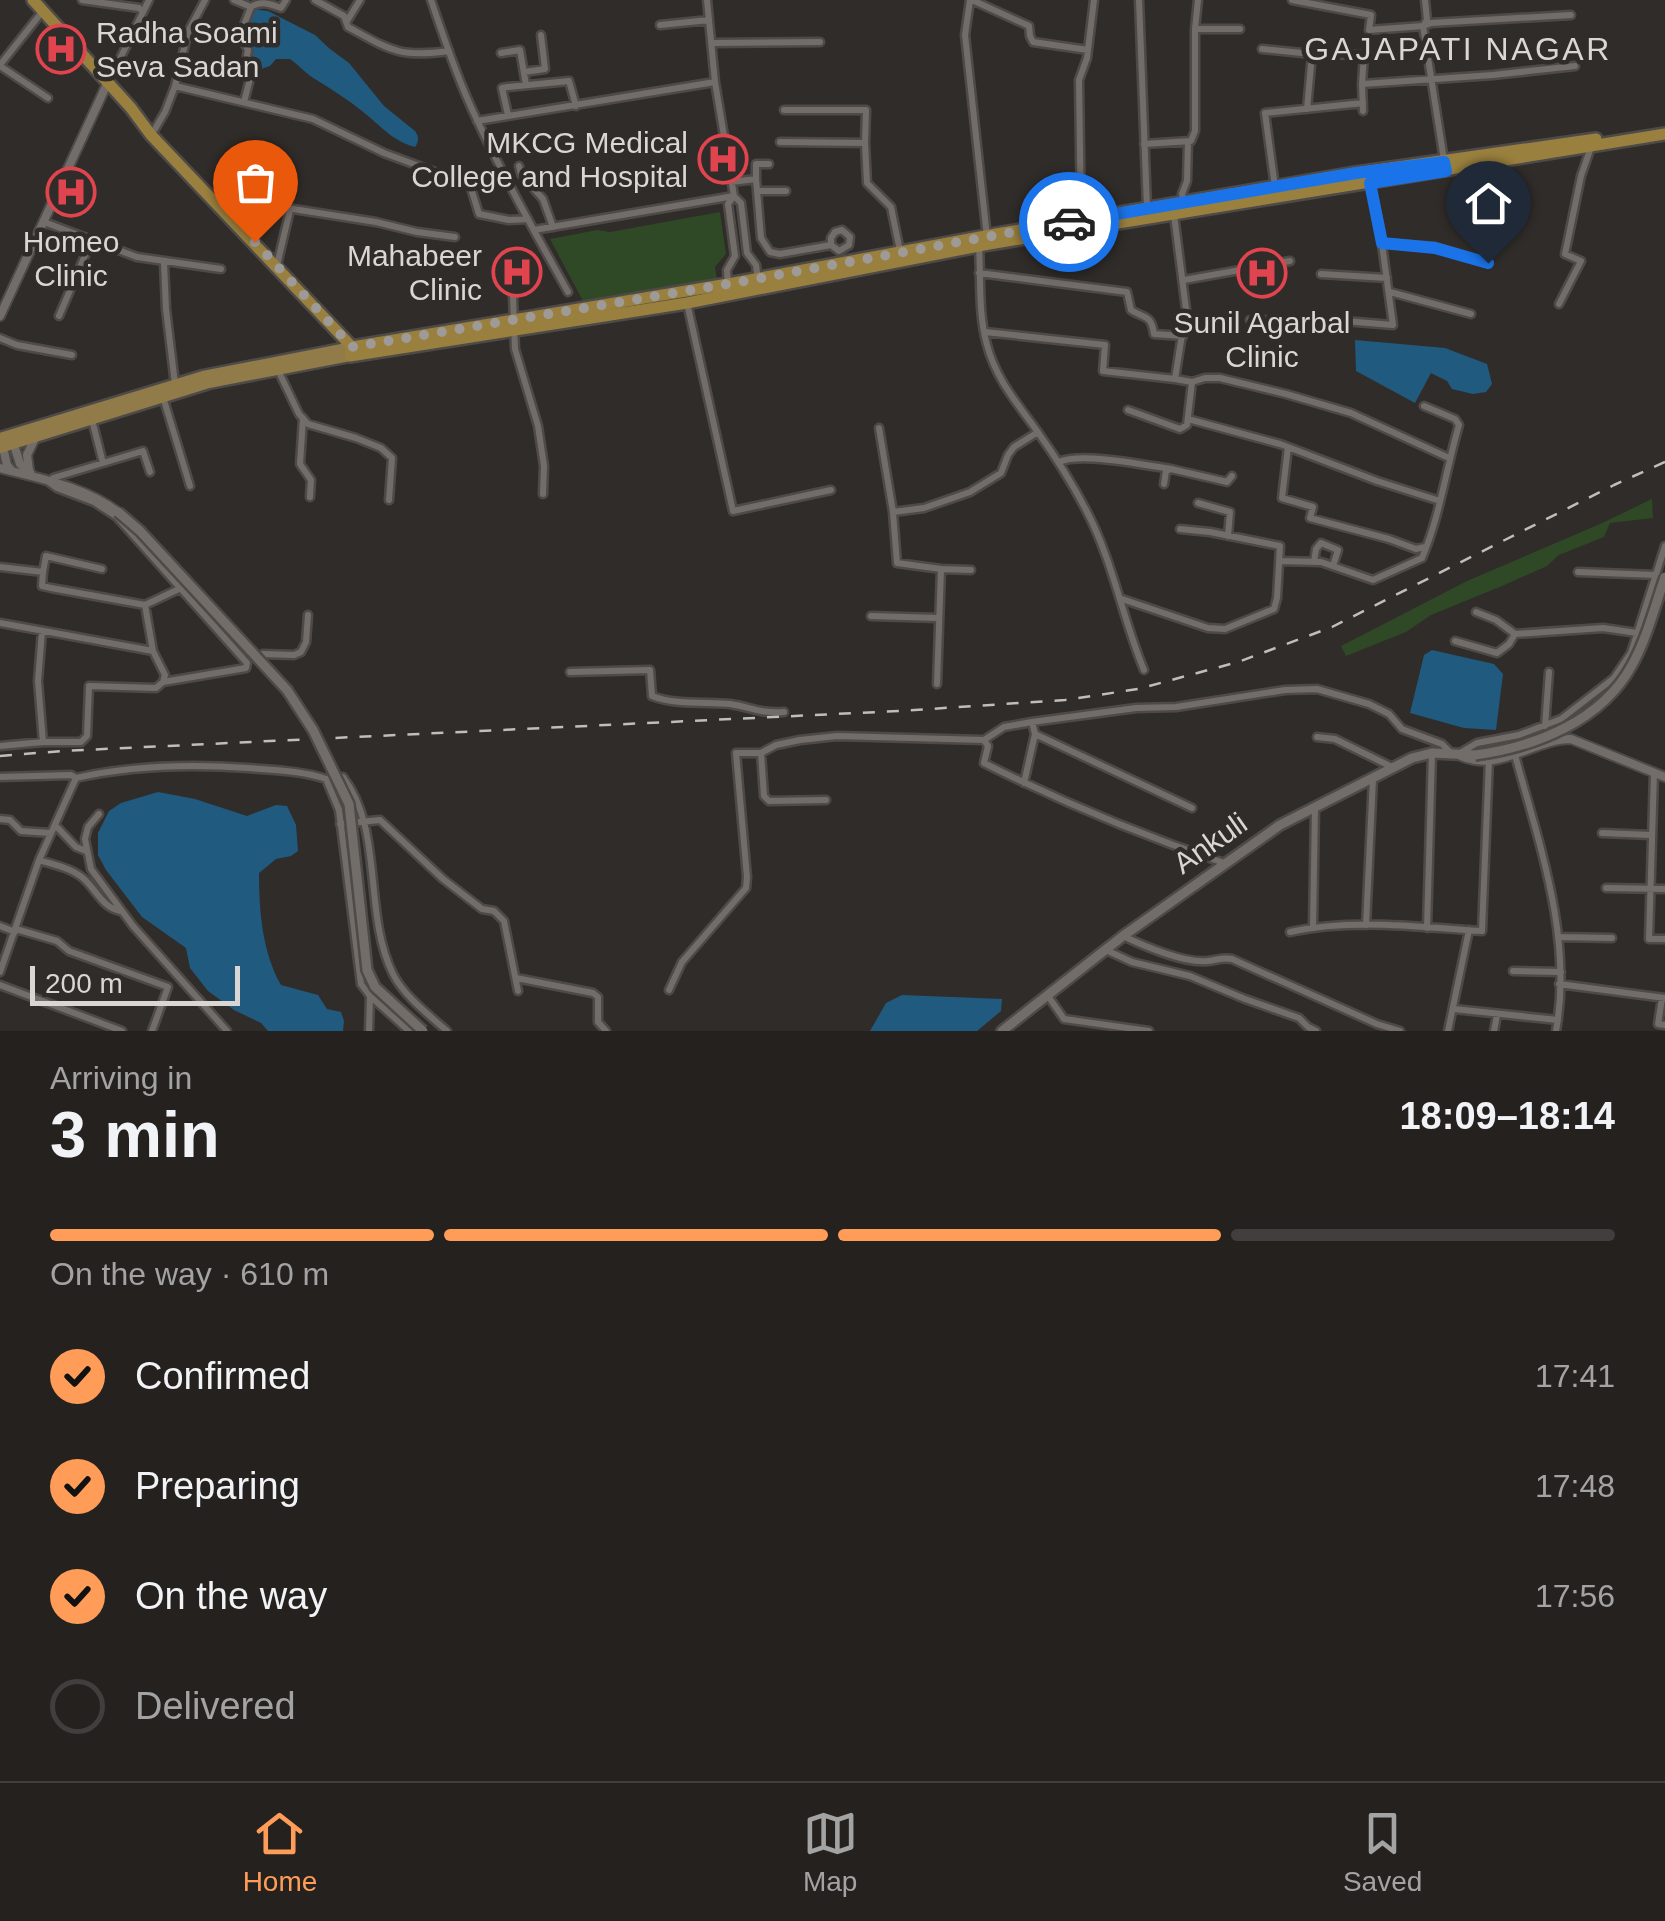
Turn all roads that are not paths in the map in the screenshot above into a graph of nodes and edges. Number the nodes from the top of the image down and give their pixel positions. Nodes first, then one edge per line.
1 (82, 0) edge
2 (149, 0) edge
3 (205, 0) edge
4 (234, 0) edge
5 (286, 0) edge
6 (315, 0) edge
7 (360, 0) edge
8 (432, 0) edge
9 (706, 0) edge
10 (971, 0) edge
11 (1094, 0) edge
12 (1138, 0) edge
13 (1198, 0) edge
14 (1292, 0) edge
15 (1426, 0) edge
16 (36, 3) edge
17 (251, 7) junction
18 (143, 12) junction
19 (1570, 14) dead end
20 (709, 20) junction
21 (346, 22) junction
22 (660, 24) dead end
23 (1423, 26) junction
24 (1195, 28) junction
25 (1240, 29) dead end
26 (541, 35) dead end
27 (820, 42) dead end
28 (712, 43) junction
29 (1262, 49) dead end
30 (1088, 50) junction
31 (449, 52) junction
32 (500, 53) dead end
33 (1312, 54) junction
34 (0, 66) edge
35 (1575, 66) dead end
36 (536, 70) junction
37 (524, 72) junction
38 (1431, 79) junction
39 (715, 82) junction
40 (107, 84) junction
41 (538, 84) junction
42 (1362, 84) junction
43 (526, 85) junction
44 (176, 86) junction
45 (48, 98) dead end
46 (244, 102) junction
47 (576, 106) junction
48 (1307, 109) junction
49 (784, 110) dead end
50 (508, 116) junction
51 (477, 120) junction
52 (1665, 130) edge
53 (151, 135) junction
54 (1625, 138) junction
55 (780, 142) dead end
56 (1188, 142) junction
57 (865, 143) junction
58 (1144, 144) junction
59 (1591, 147) junction
60 (769, 164) dead end
61 (519, 166) dead end
62 (1445, 166) junction
63 (756, 179) junction
64 (732, 182) junction
65 (1370, 183) junction
66 (1274, 187) junction
67 (757, 191) junction
68 (786, 191) dead end
69 (734, 196) junction
70 (1184, 202) junction
71 (274, 206) dead end
72 (1147, 208) junction
73 (290, 210) junction
74 (1174, 214) junction
75 (528, 219) junction
76 (44, 222) junction
77 (1081, 224) junction
78 (553, 227) junction
79 (534, 230) junction
80 (455, 237) dead end
81 (92, 239) junction
82 (982, 241) junction
83 (1382, 243) junction
84 (831, 245) dead end
85 (900, 252) junction
86 (1290, 261) dead end
87 (164, 262) junction
88 (1488, 263) dead end
89 (277, 266) junction
90 (221, 269) dead end
91 (512, 271) dead end
92 (980, 273) junction
93 (1321, 274) dead end
94 (1387, 278) junction
95 (1184, 280) junction
96 (759, 284) junction
97 (729, 290) junction
98 (568, 292) dead end
99 (1389, 292) junction
100 (688, 303) junction
101 (1559, 304) dead end
102 (1471, 314) dead end
103 (581, 315) junction
104 (0, 316) edge
105 (60, 316) dead end
106 (1250, 320) dead end
107 (514, 326) junction
108 (984, 332) junction
109 (1183, 336) junction
110 (0, 338) edge
111 (351, 352) junction
112 (72, 355) dead end
113 (276, 365) junction
114 (1174, 379) junction
115 (1192, 382) junction
116 (175, 384) junction
117 (162, 396) junction
118 (1424, 406) dead end
119 (1128, 410) dead end
120 (303, 417) junction
121 (92, 418) junction
122 (1188, 419) junction
123 (880, 428) dead end
124 (1038, 432) junction
125 (36, 436) junction
126 (5, 443) edge
127 (1288, 448) junction
128 (1449, 458) junction
129 (1059, 462) junction
130 (103, 463) junction
131 (0, 468) edge
132 (1172, 468) junction
133 (12, 471) junction
134 (150, 472) dead end
135 (1232, 476) dead end
136 (43, 477) junction
137 (1164, 484) dead end
138 (190, 486) dead end
139 (832, 490) dead end
140 (543, 494) dead end
141 (310, 496) dead end
142 (389, 500) dead end
143 (1440, 501) junction
144 (1198, 504) dead end
145 (118, 512) joint
146 (893, 512) junction
147 (1180, 529) dead end
148 (1228, 536) junction
149 (1665, 546) edge
150 (1426, 547) junction
151 (1663, 558) edge
152 (1280, 561) junction
153 (1314, 562) junction
154 (0, 566) edge
155 (1333, 566) junction
156 (102, 568) dead end
157 (941, 568) junction
158 (971, 570) dead end
159 (43, 572) junction
160 (1578, 572) dead end
161 (1660, 576) edge
162 (181, 588) junction
163 (1121, 599) junction
164 (146, 605) junction
165 (1476, 612) dead end
166 (1644, 612) junction
167 (308, 615) dead end
168 (871, 616) dead end
169 (938, 618) junction
170 (1665, 620) edge
171 (0, 624) edge
172 (42, 631) junction
173 (1637, 633) junction
174 (1515, 634) junction
175 (1456, 642) dead end
176 (154, 651) junction
177 (263, 654) dead end
178 (1144, 670) dead end
179 (570, 672) dead end
180 (1549, 672) dead end
181 (163, 682) junction
182 (937, 684) dead end
183 (784, 712) dead end
184 (1032, 722) junction
185 (1545, 726) junction
186 (1035, 734) junction
187 (1317, 736) dead end
188 (984, 740) junction
189 (43, 742) junction
190 (0, 746) edge
191 (761, 753) junction
192 (1432, 753) junction
193 (1455, 754) junction
194 (1515, 755) junction
195 (1489, 760) junction
196 (1392, 767) junction
197 (1654, 773) junction
198 (1373, 776) junction
199 (0, 777) edge
200 (1665, 777) edge
201 (76, 778) junction
202 (326, 779) junction
203 (1024, 783) junction
204 (826, 800) dead end
205 (1315, 806) junction
206 (1192, 808) dead end
207 (98, 814) dead end
208 (0, 819) edge
209 (364, 820) junction
210 (340, 824) junction
211 (56, 825) junction
212 (50, 833) junction
213 (1602, 833) dead end
214 (1651, 835) junction
215 (87, 852) junction
216 (39, 860) junction
217 (1224, 864) junction
218 (1606, 888) dead end
219 (1651, 889) junction
220 (1665, 889) edge
221 (123, 912) junction
222 (1366, 925) junction
223 (0, 926) edge
224 (1313, 927) junction
225 (1427, 928) junction
226 (15, 930) junction
227 (1469, 930) junction
228 (1290, 932) dead end
229 (1123, 936) junction
230 (1558, 937) junction
231 (1612, 938) dead end
232 (1665, 939) edge
233 (1106, 950) junction
234 (1, 968) edge
235 (1514, 971) dead end
236 (1560, 972) junction
237 (516, 978) junction
238 (0, 984) edge
239 (1559, 984) junction
240 (669, 990) dead end
241 (518, 991) dead end
242 (370, 996) junction
243 (1048, 996) junction
244 (1663, 998) edge
245 (1454, 1009) junction
246 (1498, 1015) junction
247 (1558, 1020) junction
248 (1665, 1026) edge
249 (122, 1031) edge
250 (152, 1031) edge
251 (227, 1031) edge
252 (369, 1031) edge
253 (409, 1031) edge
254 (423, 1031) edge
255 (447, 1031) edge
256 (606, 1031) edge
257 (1002, 1031) edge
258 (1149, 1031) edge
259 (1316, 1031) edge
260 (1400, 1031) edge
261 (1448, 1031) edge
262 (1494, 1031) edge
263 (1556, 1031) edge

1 - 18 street
2 - 18 street
3 - 44 street
4 - 17 street
5 - 17 street
6 - 21 street
7 - 21 street
8 - 31 street
9 - 20 street
10 - 30 street
10 - 82 street
11 - 30 street
12 - 58 street
13 - 24 street
14 - 23 street
15 - 23 street
16 - 34 street
16 - 40 highway
17 - 46 street
18 - 40 street
19 - 23 street
20 - 22 street
20 - 28 street
21 - 31 street
23 - 38 street
24 - 25 street
24 - 56 street
26 - 36 street
27 - 28 street
28 - 39 street
29 - 33 street
30 - 77 street
31 - 51 street
32 - 37 street
33 - 42 street
33 - 48 street
34 - 45 street
35 - 38 street
36 - 37 street
36 - 41 street
37 - 43 street
38 - 42 street
38 - 62 street
39 - 47 street
39 - 64 street
40 - 53 highway
40 - 76 street
41 - 43 street
41 - 47 street
42 - 48 street
43 - 50 street
44 - 46 street
44 - 53 street
46 - 75 street
47 - 50 street
48 - 66 street
49 - 57 street
50 - 51 street
51 - 75 street
52 - 54 highway
53 - 89 highway
54 - 59 highway
54 - 62 highway
55 - 57 street
56 - 58 street
56 - 70 street
57 - 85 street
58 - 72 street
59 - 62 highway
59 - 101 street
60 - 63 street
61 - 78 street
62 - 65 highway
62 - 66 highway
63 - 64 street
63 - 67 street
64 - 69 street
65 - 74 highway
65 - 83 street
66 - 70 highway
67 - 68 street
67 - 84 street
69 - 78 street
69 - 96 street
69 - 97 street
70 - 72 highway
71 - 73 street
72 - 77 highway
73 - 80 street
73 - 89 street
74 - 77 highway
74 - 95 street
75 - 79 street
76 - 81 street
76 - 104 street
77 - 82 highway
78 - 79 street
79 - 98 street
81 - 87 street
81 - 105 street
82 - 85 highway
82 - 92 street
82 - 96 highway
83 - 88 street
83 - 94 street
85 - 96 highway
86 - 95 street
87 - 90 street
87 - 116 street
89 - 111 highway
91 - 107 street
92 - 108 street
92 - 109 street
93 - 94 street
94 - 99 street
95 - 109 street
96 - 97 highway
97 - 100 highway
97 - 103 highway
99 - 102 street
99 - 106 street
100 - 103 highway
100 - 139 street
103 - 107 highway
107 - 111 highway
107 - 140 street
108 - 114 street
108 - 124 street
109 - 114 street
110 - 112 street
111 - 113 main road
113 - 116 main road
113 - 117 main road
113 - 120 street
114 - 115 street
115 - 122 street
115 - 128 street
116 - 126 main road
117 - 121 main road
117 - 138 street
118 - 128 street
119 - 122 street
120 - 141 street
120 - 142 street
121 - 125 main road
121 - 130 street
122 - 127 street
123 - 146 street
124 - 129 street
124 - 146 street
125 - 126 main road
125 - 136 street
126 - 133 street
126 - 136 street
127 - 143 street
127 - 150 street
128 - 143 street
129 - 132 street
129 - 163 street
130 - 134 street
130 - 136 street
131 - 133 street
132 - 135 street
132 - 137 street
133 - 136 street
136 - 145 street
136 - 162 street
143 - 150 street
144 - 148 street
145 - 254 main road, bridge
146 - 157 street
147 - 148 street
148 - 152 street
149 - 151 street
150 - 155 street
151 - 161 street
152 - 153 street
152 - 163 street
153 - 155 street
153 - 155 street
154 - 159 street
156 - 159 street
157 - 158 street
157 - 169 street
159 - 164 street
160 - 161 street
161 - 166 street
161 - 193 main road, Ankuli, bridge
162 - 164 street
162 - 181 street
163 - 178 street
164 - 176 street
165 - 174 street
166 - 170 street
166 - 173 street
167 - 177 street
168 - 169 street
169 - 182 street
171 - 172 street
172 - 176 street
172 - 189 street
173 - 174 street
173 - 185 street
174 - 175 street
176 - 181 street
179 - 183 street
180 - 185 street
181 - 189 street
184 - 186 street
184 - 188 street
184 - 193 street
185 - 193 street
186 - 203 street
186 - 206 street
187 - 196 street
188 - 191 street
188 - 203 street
189 - 190 street
191 - 204 street
191 - 240 street
192 - 193 main road, Ankuli
192 - 196 main road, Ankuli
192 - 225 street
193 - 195 street
194 - 195 street
194 - 197 street
194 - 230 street
195 - 227 street
196 - 198 main road, Ankuli
197 - 200 street
197 - 214 street
198 - 205 main road, Ankuli
198 - 222 street
199 - 201 street
201 - 202 street
201 - 211 street
202 - 209 street
202 - 210 street
203 - 217 street
205 - 217 main road, Ankuli
205 - 224 street
207 - 215 street
208 - 212 street
209 - 210 street
209 - 237 street
209 - 255 street
210 - 242 street
211 - 212 street
211 - 215 street
212 - 216 street
213 - 214 street
214 - 219 street
215 - 221 street
216 - 221 street
216 - 226 street
217 - 229 main road, Ankuli
218 - 219 street
219 - 220 street
219 - 232 street
221 - 251 street
222 - 224 street
222 - 225 street
223 - 226 street
224 - 228 street
225 - 227 street
226 - 234 street
226 - 250 street
227 - 245 street
229 - 233 main road, Ankuli
229 - 260 street
230 - 231 street
230 - 236 street
233 - 243 main road, Ankuli
233 - 259 street
235 - 236 street
236 - 239 street
237 - 241 street
237 - 256 street
238 - 249 street
239 - 244 street
239 - 247 street
242 - 252 street
242 - 253 street
243 - 257 main road, Ankuli
243 - 258 street
244 - 248 street
245 - 246 street
245 - 261 street
246 - 247 street
246 - 262 street
247 - 263 street

